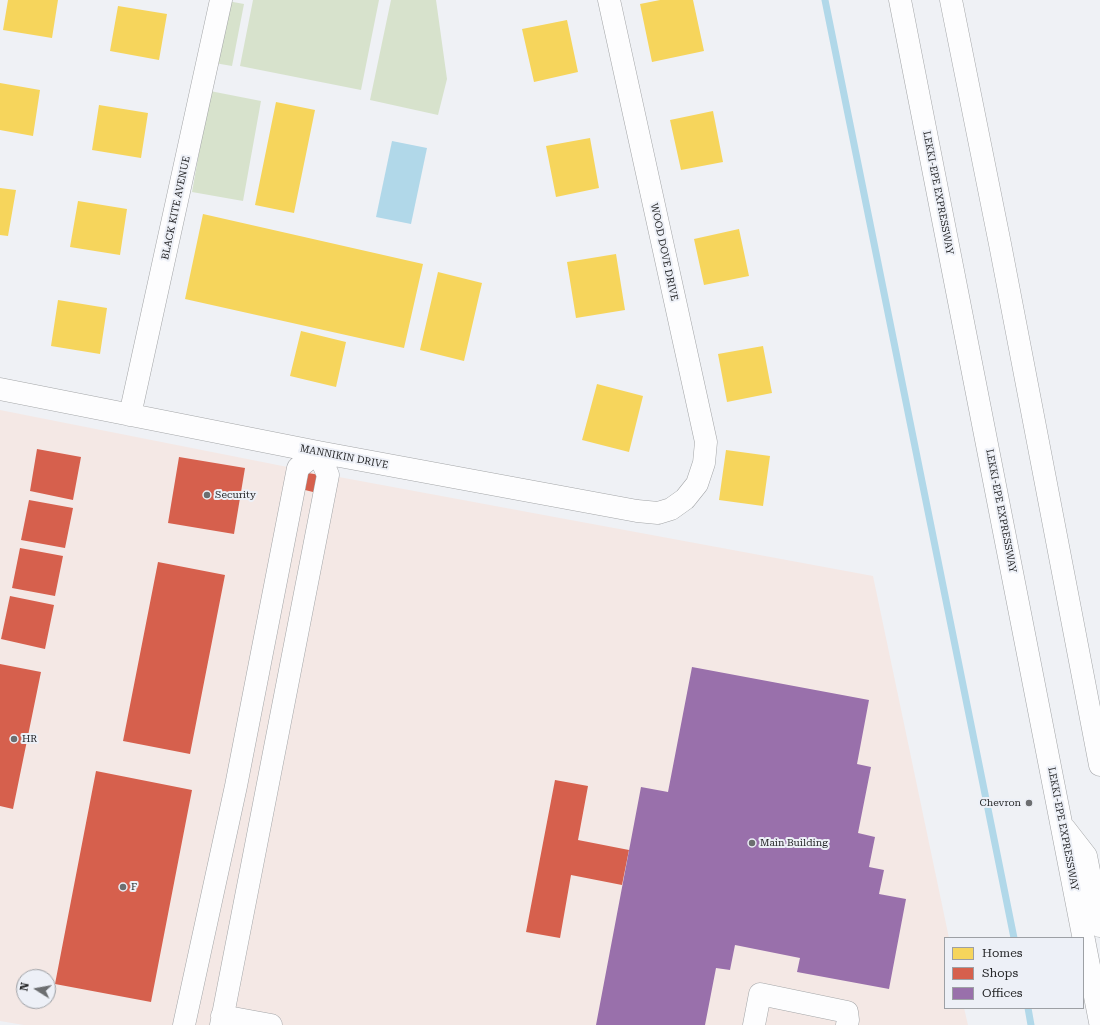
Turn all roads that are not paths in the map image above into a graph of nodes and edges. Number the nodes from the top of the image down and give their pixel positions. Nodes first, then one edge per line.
1 (221, 0) edge
2 (609, 0) edge
3 (900, 0) edge
4 (951, 0) edge
5 (0, 389) edge
6 (130, 415) junction
7 (318, 452) junction
8 (685, 499) joint
9 (1100, 764) edge
10 (1063, 826) junction
11 (1100, 926) edge
12 (1084, 937) edge
13 (1084, 937) edge
14 (221, 1021) edge
15 (1100, 1022) edge
16 (184, 1025) edge
17 (271, 1025) edge
18 (754, 1025) edge
19 (847, 1025) edge

1 - 6 main road, BLACK KITE AVENUE
2 - 8 main road, WOOD DOVE DRIVE
3 - 10 main road, LEKKI-EPE EXPRESSWAY
4 - 9 main road
5 - 6 main road, MANNIKIN DRIVE
6 - 7 main road, MANNIKIN DRIVE
7 - 8 main road, MANNIKIN DRIVE
7 - 14 main road
7 - 16 main road
10 - 11 main road
10 - 12 main road, LEKKI-EPE EXPRESSWAY
13 - 15 main road, LEKKI-EPE EXPRESSWAY
14 - 17 main road
18 - 19 main road

